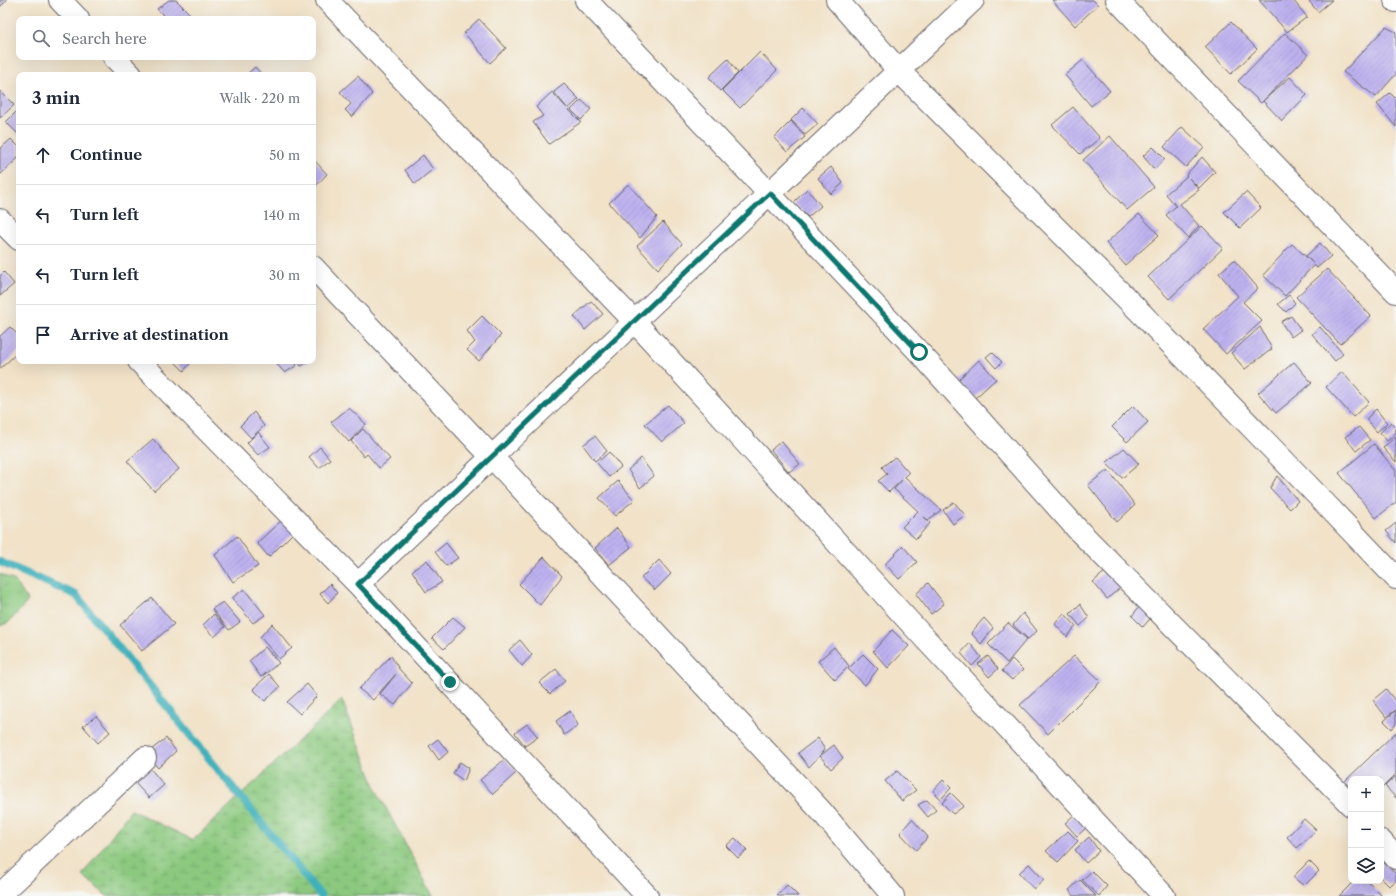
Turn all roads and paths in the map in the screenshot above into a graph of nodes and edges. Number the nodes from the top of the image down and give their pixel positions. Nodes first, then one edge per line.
1 (60, 0) edge
2 (327, 0) edge
3 (586, 0) edge
4 (837, 0) edge
5 (973, 0) edge
6 (1117, 0) edge
7 (75, 16) edge
8 (117, 60) edge
9 (900, 71) junction
10 (128, 72) edge
11 (770, 193) junction
12 (0, 220) edge
13 (16, 236) edge
14 (316, 270) edge
15 (1396, 292) edge
16 (634, 322) junction
17 (142, 364) edge
18 (492, 457) junction
19 (1396, 578) edge
20 (358, 584) junction
21 (145, 758) dead end
22 (1348, 802) edge
23 (1384, 844) edge
24 (1396, 858) edge
25 (0, 895) edge
26 (647, 896) edge
27 (893, 896) edge
28 (1164, 896) edge

1 - 7 street
2 - 16 street
3 - 11 street
4 - 9 street
5 - 9 street
6 - 15 street
8 - 10 street
9 - 11 street
9 - 19 street
11 - 16 street
11 - 22 street
12 - 13 street
14 - 18 street
16 - 18 street
16 - 28 street
17 - 20 street
18 - 20 street
18 - 27 street
20 - 26 street
21 - 25 street
23 - 24 street

